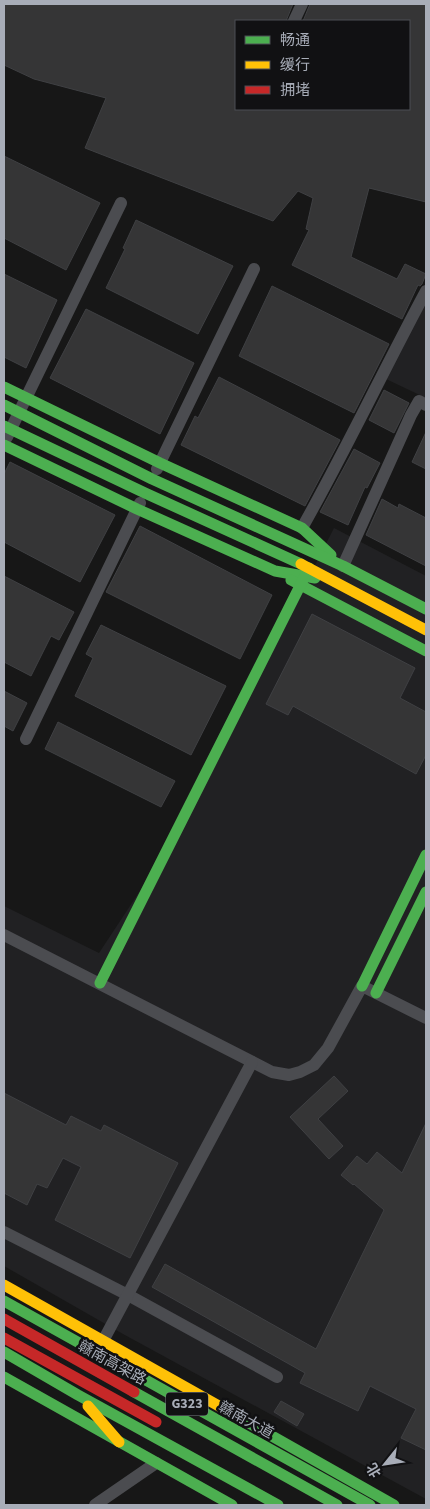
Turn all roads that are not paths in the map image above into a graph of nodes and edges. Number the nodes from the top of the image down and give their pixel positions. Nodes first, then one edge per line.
1 (302, 4) edge
2 (294, 20) edge
3 (122, 203) dead end
4 (254, 269) dead end
5 (426, 291) edge
6 (4, 387) edge
7 (27, 397) junction
8 (4, 405) edge
9 (426, 405) edge
10 (19, 412) junction
11 (7, 428) edge
12 (4, 445) edge
13 (160, 463) junction
14 (152, 479) junction
15 (145, 493) junction
16 (137, 510) junction
17 (302, 528) junction
18 (343, 566) junction
19 (305, 576) junction
20 (426, 609) edge
21 (426, 630) edge
22 (426, 651) edge
23 (26, 739) dead end
24 (426, 855) edge
25 (426, 892) edge
26 (4, 935) edge
27 (100, 983) junction
28 (362, 986) junction
29 (376, 993) junction
30 (426, 1018) edge
31 (252, 1062) junction
32 (4, 1232) edge
33 (4, 1286) edge
34 (128, 1295) junction
35 (4, 1301) edge
36 (4, 1319) edge
37 (4, 1338) edge
38 (99, 1347) junction
39 (4, 1352) edge
40 (4, 1377) edge
41 (277, 1377) dead end
42 (78, 1395) junction
43 (168, 1429) dead end
44 (119, 1442) junction
45 (156, 1463) junction
46 (95, 1505) edge
47 (232, 1505) edge
48 (278, 1505) edge
49 (337, 1505) edge
50 (370, 1505) edge
51 (394, 1505) edge

1 - 2 street
3 - 7 street
4 - 13 street
5 - 17 street
6 - 7 main road
7 - 10 street
7 - 13 main road
8 - 10 main road
9 - 18 street
10 - 11 street
10 - 14 main road
11 - 12 street
11 - 15 main road
12 - 16 main road
13 - 14 street
13 - 17 main road
14 - 15 street
14 - 18 main road
15 - 16 street
15 - 19 main road
16 - 19 main road
16 - 23 street
17 - 18 main road
18 - 20 main road
19 - 21 main road
19 - 22 main road
19 - 27 main road
24 - 28 main road
25 - 29 main road
26 - 27 street
27 - 31 street
28 - 29 street
28 - 31 street
29 - 30 street
31 - 34 street
32 - 34 street
33 - 38 main road
34 - 38 street
34 - 41 street
35 - 38 main road, 赣南大道 / G323
36 - 49 main road, 赣南高架路
37 - 43 main road, 赣南高架路
38 - 50 main road, 赣南大道 / G323
38 - 51 main road
39 - 42 main road
40 - 44 main road
42 - 44 main road
42 - 48 main road
44 - 45 main road
45 - 46 street
45 - 47 main road

